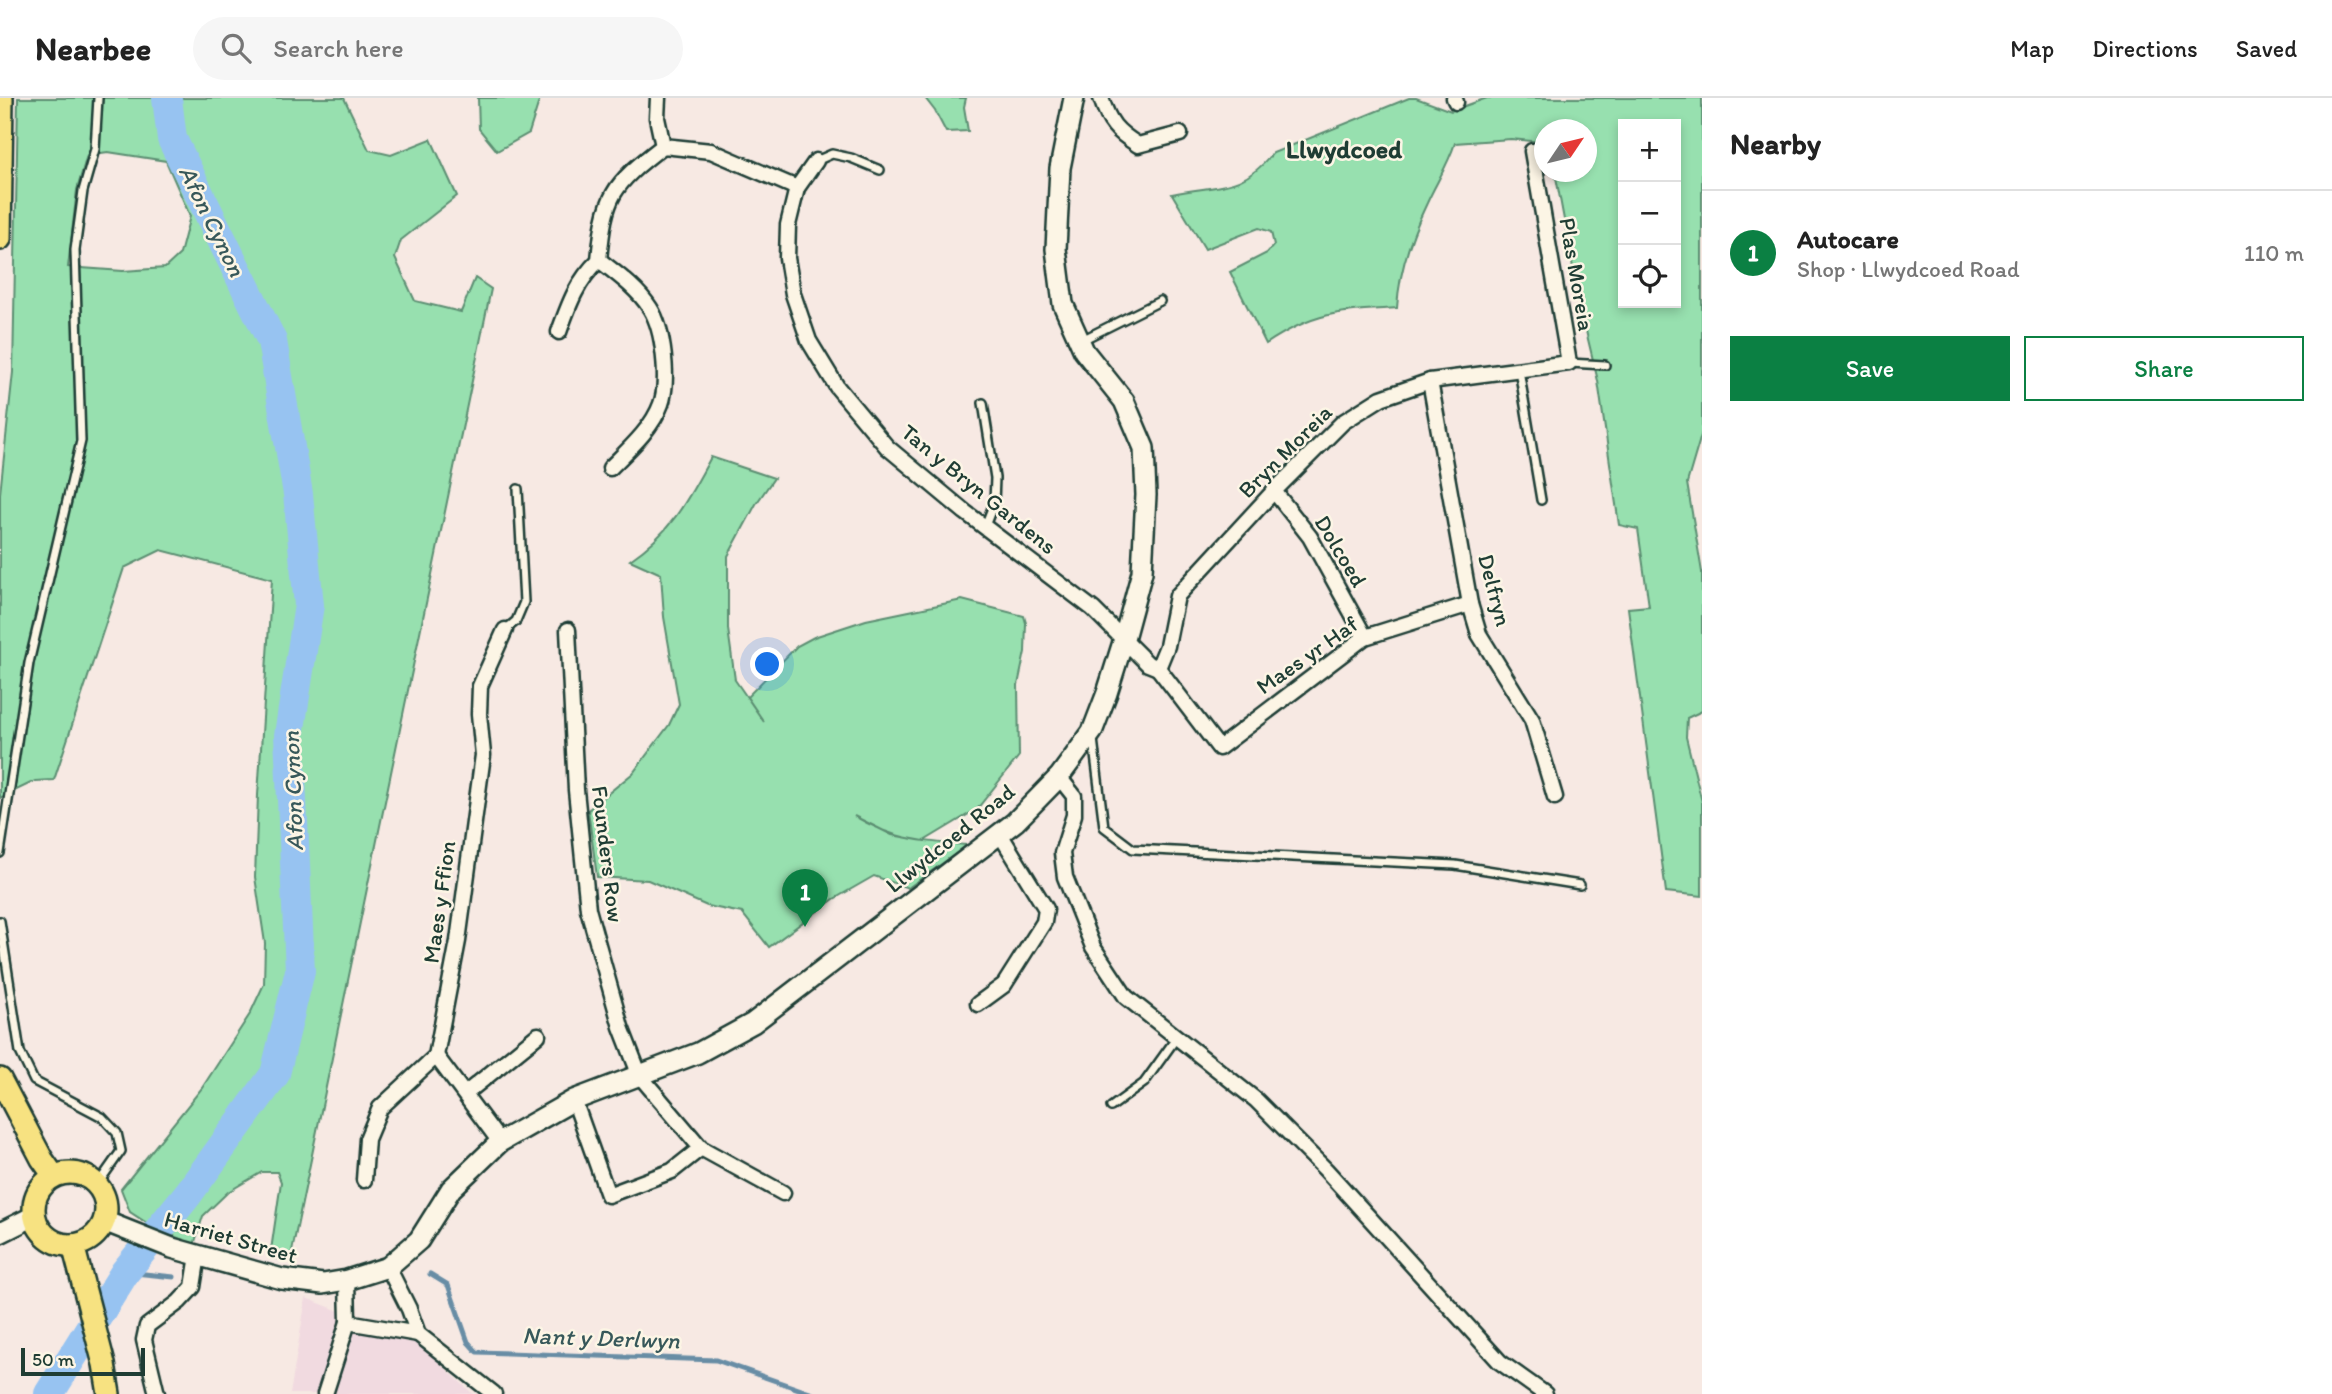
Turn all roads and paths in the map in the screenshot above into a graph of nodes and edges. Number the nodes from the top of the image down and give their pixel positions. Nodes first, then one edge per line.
1 (2, 98) edge
2 (98, 98) edge
3 (658, 98) edge
4 (1074, 98) edge
5 (1101, 98) edge
6 (1180, 134) dead end
7 (663, 146) junction
8 (1532, 151) dead end
9 (816, 161) joint
10 (880, 170) dead end
11 (797, 188) junction
12 (0, 239) edge
13 (599, 260) junction
14 (1160, 301) dead end
15 (559, 332) dead end
16 (1080, 342) junction
17 (1569, 363) junction
18 (1605, 365) dead end
19 (1519, 369) junction
20 (1430, 381) junction
21 (983, 403) dead end
22 (610, 468) dead end
23 (518, 489) dead end
24 (1274, 491) junction
25 (1541, 500) dead end
26 (985, 527) junction
27 (1470, 604) junction
28 (505, 630) joint
29 (568, 630) dead end
30 (1365, 637) junction
31 (1124, 642) junction
32 (1158, 668) junction
33 (1091, 732) junction
34 (1059, 777) junction
35 (1555, 797) dead end
36 (1000, 834) junction
37 (0, 853) edge
38 (1580, 885) dead end
39 (0, 922) edge
40 (978, 1004) dead end
41 (538, 1035) dead end
42 (1177, 1036) junction
43 (436, 1056) junction
44 (640, 1076) junction
45 (0, 1079) edge
46 (465, 1094) junction
47 (574, 1100) junction
48 (1111, 1107) dead end
49 (500, 1142) junction
50 (701, 1148) junction
51 (54, 1176) junction
52 (364, 1180) dead end
53 (97, 1185) junction
54 (783, 1193) dead end
55 (34, 1216) junction
56 (104, 1222) junction
57 (0, 1233) edge
58 (73, 1245) junction
59 (198, 1255) junction
60 (388, 1267) junction
61 (347, 1280) junction
62 (348, 1322) junction
63 (418, 1334) junction
64 (109, 1394) edge
65 (157, 1394) edge
66 (325, 1394) edge
67 (494, 1394) edge
68 (1545, 1394) edge

1 - 12 main road
2 - 37 lane
3 - 7 street
4 - 16 main road, Llwydcoed Road
5 - 6 street
7 - 11 street
7 - 13 street
8 - 17 street, Plas Moreia
9 - 10 lane
9 - 11 street, Tan y Bryn Gardens
11 - 26 street, Tan y Bryn Gardens
13 - 15 street
13 - 22 street
14 - 16 lane
16 - 31 main road, Llwydcoed Road
17 - 18 lane
17 - 19 street, Bryn Moreia
19 - 20 street, Bryn Moreia
19 - 25 lane
20 - 24 street, Bryn Moreia
20 - 27 street, Delfryn
21 - 26 lane
23 - 28 lane
24 - 30 street, Dolcoed
24 - 32 street, Bryn Moreia
26 - 31 street, Tan y Bryn Gardens
27 - 30 street, Maes yr Haf
27 - 35 street, Delfryn
28 - 43 street, Maes y Ffion
29 - 44 street, Founders Row
30 - 32 street, Maes yr Haf
31 - 32 street
31 - 33 main road, Llwydcoed Road
33 - 34 main road, Llwydcoed Road
33 - 38 lane
34 - 36 main road, Llwydcoed Road
34 - 42 street
36 - 40 street
36 - 44 main road, Llwydcoed Road
39 - 53 lane
41 - 46 street
42 - 48 lane
42 - 68 street
43 - 46 street
43 - 52 street
44 - 47 main road, Llwydcoed Road
44 - 50 street, Founders Row
45 - 51 main road
46 - 49 street
47 - 49 main road, Llwydcoed Road
47 - 50 street
49 - 60 main road, Llwydcoed Road
50 - 54 street
51 - 53 main road
51 - 55 main road
53 - 56 main road
55 - 57 main road
55 - 58 main road
56 - 58 main road
56 - 59 main road, Harriet Street
58 - 64 main road
59 - 61 main road, Harriet Street
59 - 65 street
60 - 61 main road, Llwydcoed Road
60 - 63 street
61 - 62 street
62 - 63 street
62 - 66 street
63 - 67 street

